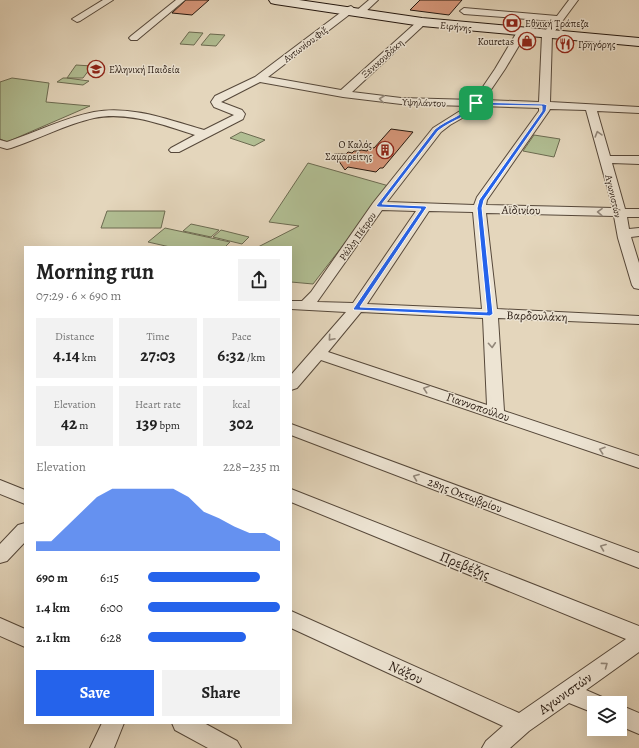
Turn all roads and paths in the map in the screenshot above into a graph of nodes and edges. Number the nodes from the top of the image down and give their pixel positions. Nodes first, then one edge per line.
1 (109, 0) edge
2 (181, 0) edge
3 (275, 0) edge
4 (292, 0) edge
5 (374, 0) edge
6 (472, 0) edge
7 (574, 0) edge
8 (464, 10) junction
9 (355, 11) junction
10 (532, 17) junction
11 (77, 19) dead end
12 (557, 19) junction
13 (422, 22) junction
14 (453, 23) junction
15 (521, 31) junction
16 (547, 33) junction
17 (134, 38) dead end
18 (639, 39) edge
19 (639, 42) edge
20 (259, 79) junction
21 (343, 94) junction
22 (476, 103) junction
23 (544, 105) junction
24 (590, 108) junction
25 (639, 110) edge
26 (204, 134) junction
27 (2, 146) edge
28 (175, 150) dead end
29 (605, 159) junction
30 (639, 160) edge
31 (378, 206) junction
32 (425, 207) junction
33 (479, 208) junction
34 (620, 212) junction
35 (639, 212) edge
36 (639, 225) edge
37 (639, 232) edge
38 (624, 234) junction
39 (639, 285) edge
40 (292, 305) edge
41 (306, 305) junction
42 (356, 309) junction
43 (490, 314) junction
44 (639, 320) edge
45 (317, 353) junction
46 (292, 384) edge
47 (496, 413) junction
48 (292, 429) edge
49 (639, 462) edge
50 (0, 486) edge
51 (292, 495) edge
52 (24, 498) edge
53 (24, 531) edge
54 (0, 556) edge
55 (639, 561) edge
56 (292, 619) edge
57 (0, 626) edge
58 (639, 635) edge
59 (24, 638) edge
60 (639, 641) edge
61 (568, 692) junction
62 (587, 701) edge
63 (627, 718) edge
64 (113, 724) edge
65 (185, 724) edge
66 (521, 724) junction
67 (639, 724) edge
68 (102, 748) edge
69 (229, 748) edge
70 (494, 748) edge

1 - 11 street
2 - 17 street
3 - 9 main road, Ειρήνης
4 - 9 main road, Ειρήνης
5 - 9 street, Αντωνίου Φιξ
6 - 8 street
7 - 12 street
8 - 10 street
8 - 14 street
9 - 13 main road, Ειρήνης
9 - 14 main road, Ειρήνης
9 - 20 street, Αντωνίου Φιξ
10 - 12 street
10 - 15 street, Ράλλη Πέτρου
12 - 16 street
13 - 15 main road, Ειρήνης
13 - 21 street, Ξενικουδάκη
14 - 15 main road, Ειρήνης
15 - 16 main road, Ειρήνης
15 - 22 street, Ράλλη Πέτρου
16 - 18 main road, Ειρήνης
16 - 19 main road, Ειρήνης
16 - 23 street
20 - 21 street, Υψηλάντου
20 - 26 street, Αντωνίου Φιξ
22 -> 21 street, Υψηλάντου
22 - 23 street, Υψηλάντου
22 - 31 street, Ράλλη Πέτρου
23 - 24 street, Υψηλάντου
23 - 33 street
24 - 25 street, Υψηλάντου
29 -> 24 street, Αγωνιστών
26 - 27 street
26 - 28 street
29 - 30 street
29 - 34 street, Αγωνιστών
31 - 32 street, Αϊδινίου
31 - 41 street, Ράλλη Πέτρου
32 - 33 street, Αϊδινίου
32 - 42 street
34 -> 33 street, Αϊδινίου
33 - 43 street
34 - 35 street, Αϊδινίου
34 - 36 street
34 - 38 street, Αγωνιστών
37 - 38 street
38 - 39 street, Αγωνιστών
40 - 41 street, Βαρδουλάκη
41 - 42 street, Βαρδουλάκη
42 - 43 street, Βαρδουλάκη
42 -> 45 street
43 - 44 street, Βαρδουλάκη
43 -> 47 street
45 - 46 street
47 -> 45 street, Γιαννοπούλου
49 -> 47 street, Γιαννοπούλου
55 -> 48 street, 28ης Οκτωβρίου
50 - 52 street
51 - 58 street, Πρεβέζης
53 - 54 street
56 - 66 street, Νάξου
57 - 59 street
61 -> 60 street, Αγωνιστών
61 - 62 street
61 - 66 street, Αγωνιστών
63 - 67 street
64 - 68 street
65 - 69 street
66 - 70 street, Αγωνιστών

